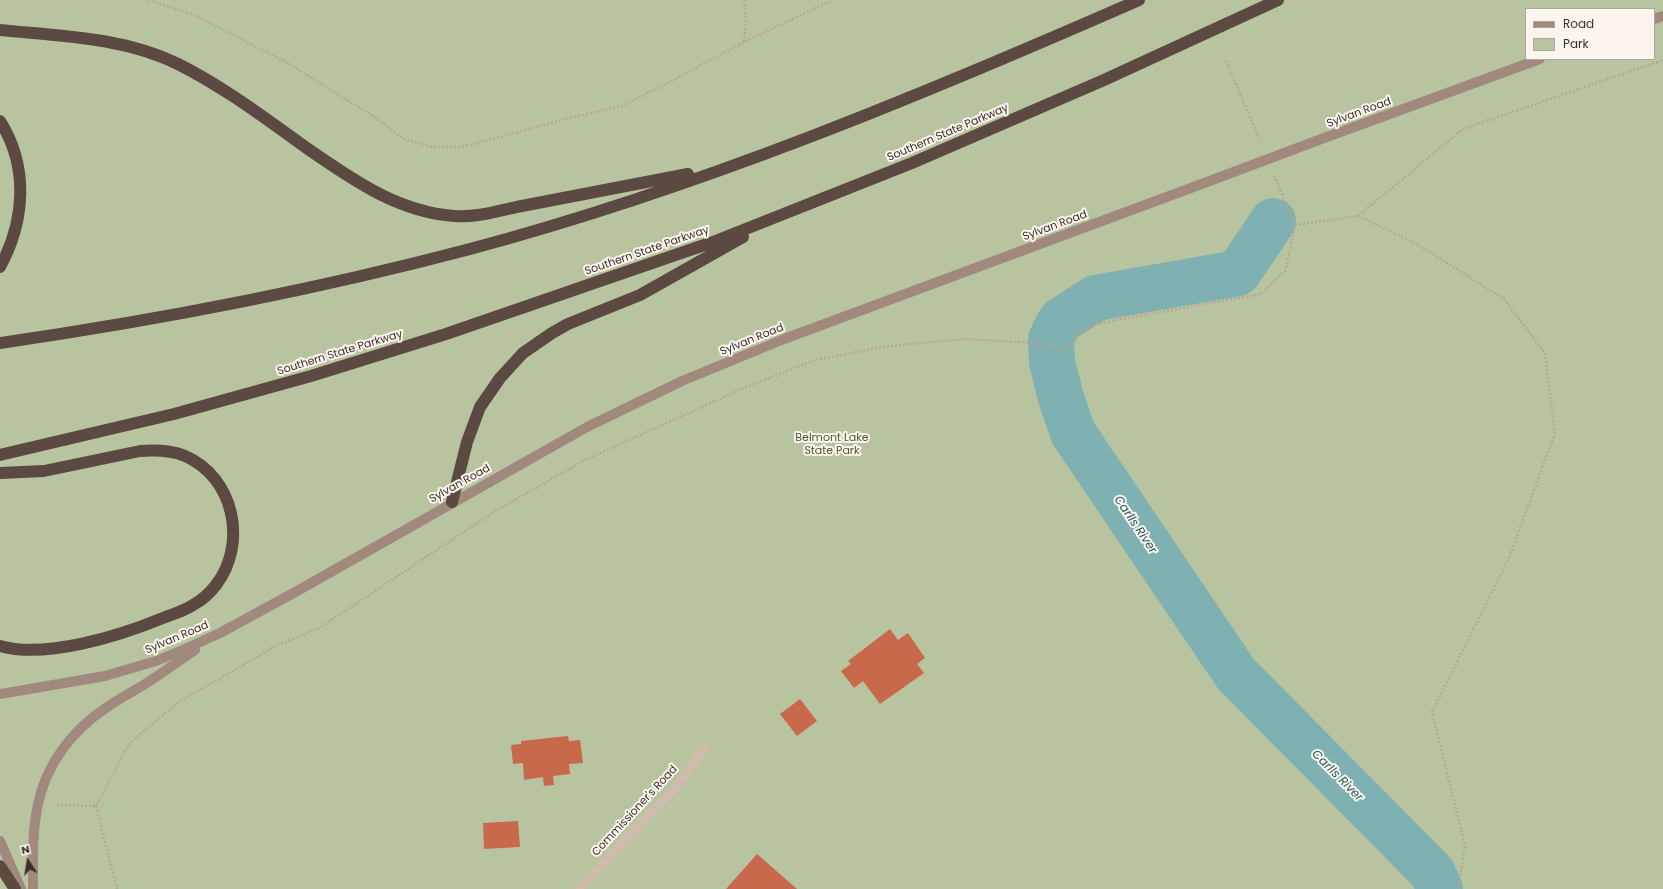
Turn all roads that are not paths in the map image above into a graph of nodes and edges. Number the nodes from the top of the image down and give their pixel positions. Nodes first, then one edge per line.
1 (1139, 0) edge
2 (1278, 0) edge
3 (0, 30) edge
4 (1537, 60) edge
5 (0, 120) edge
6 (732, 166) junction
7 (778, 216) junction
8 (0, 267) edge
9 (0, 342) edge
10 (0, 455) edge
11 (0, 473) edge
12 (452, 502) junction
13 (220, 633) junction
14 (0, 646) edge
15 (0, 694) edge
16 (705, 747) dead end
17 (0, 841) edge
18 (0, 866) edge
19 (15, 889) edge
20 (21, 889) edge
21 (32, 889) edge
22 (579, 889) edge

1 - 6 highway
2 - 7 highway, Southern State Parkway
3 - 6 highway
4 - 12 street, Sylvan Road, bridge
5 - 8 highway
6 - 9 highway
7 - 10 highway, Southern State Parkway
7 - 12 highway
11 - 14 highway
12 - 13 street, Sylvan Road
13 - 15 street, Sylvan Road
13 - 21 street
16 - 22 street, Commissioner's Road
17 - 20 street
18 - 19 highway

